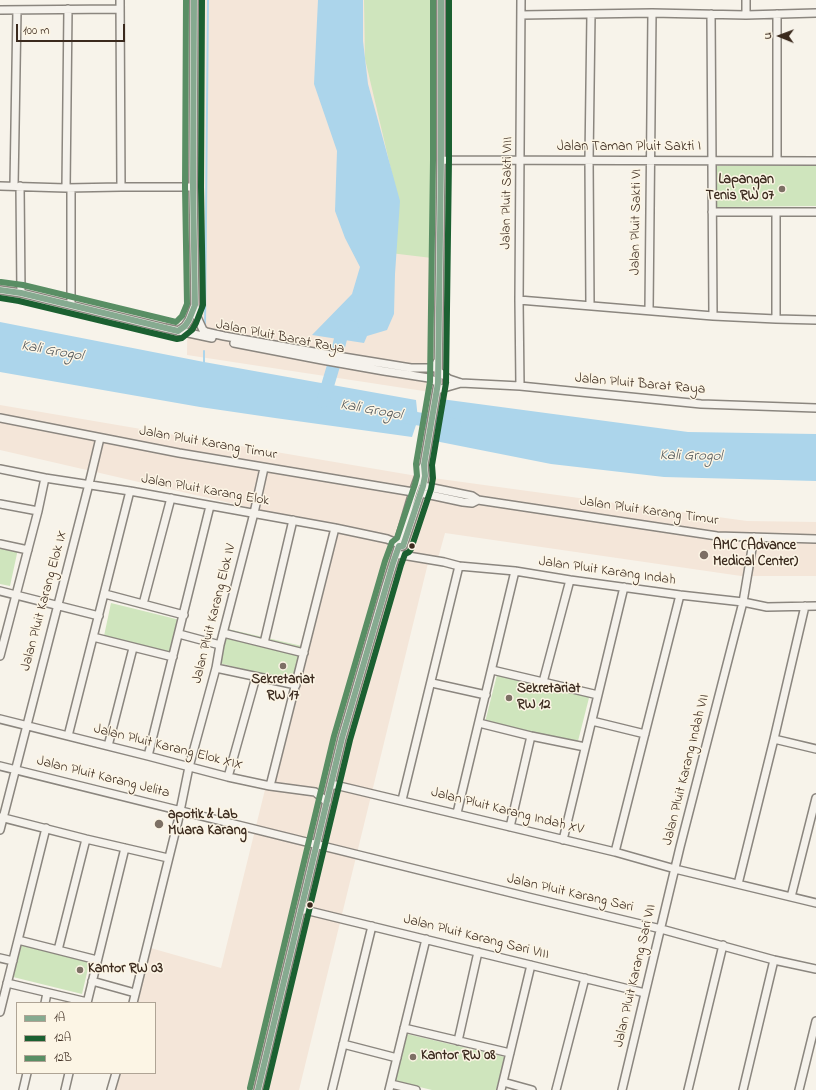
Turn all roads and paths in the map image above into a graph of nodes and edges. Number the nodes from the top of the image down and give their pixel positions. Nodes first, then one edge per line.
1 (120, 0) edge
2 (194, 0) edge
3 (441, 0) edge
4 (521, 0) edge
5 (746, 0) edge
6 (68, 9) junction
7 (120, 9) junction
8 (0, 10) edge
9 (17, 10) junction
10 (652, 13) junction
11 (816, 13) edge
12 (591, 14) junction
13 (711, 14) junction
14 (746, 14) junction
15 (777, 14) junction
16 (521, 15) junction
17 (441, 160) junction
18 (521, 160) junction
19 (589, 160) junction
20 (651, 161) junction
21 (712, 161) junction
22 (777, 161) junction
23 (816, 162) edge
24 (0, 186) edge
25 (17, 186) junction
26 (121, 187) junction
27 (193, 187) junction
28 (69, 188) junction
29 (712, 212) junction
30 (776, 212) junction
31 (816, 212) edge
32 (0, 290) edge
33 (21, 293) junction
34 (520, 300) junction
35 (71, 305) junction
36 (195, 305) junction
37 (590, 305) junction
38 (649, 310) junction
39 (712, 316) junction
40 (776, 319) junction
41 (816, 320) edge
42 (178, 331) junction
43 (438, 362) junction
44 (376, 366) junction
45 (407, 371) junction
46 (438, 371) junction
47 (461, 383) junction
48 (437, 386) junction
49 (520, 386) junction
50 (816, 408) edge
51 (0, 418) edge
52 (100, 438) junction
53 (424, 465) junction
54 (264, 468) junction
55 (0, 469) edge
56 (45, 478) junction
57 (89, 484) junction
58 (422, 489) junction
59 (130, 491) junction
60 (413, 492) junction
61 (172, 498) junction
62 (0, 504) edge
63 (210, 506) junction
64 (38, 511) junction
65 (254, 513) junction
66 (293, 520) junction
67 (335, 528) junction
68 (754, 537) junction
69 (816, 538) edge
70 (0, 544) edge
71 (400, 545) junction
72 (28, 550) junction
73 (396, 554) junction
74 (459, 566) junction
75 (515, 571) junction
76 (570, 580) junction
77 (624, 587) junction
78 (0, 591) edge
79 (105, 594) junction
80 (16, 595) junction
81 (680, 595) junction
82 (743, 602) junction
83 (143, 604) junction
84 (58, 605) junction
85 (805, 606) junction
86 (816, 606) edge
87 (184, 615) junction
88 (99, 616) junction
89 (223, 633) junction
90 (3, 634) edge
91 (179, 634) junction
92 (93, 637) junction
93 (264, 643) junction
94 (220, 645) junction
95 (133, 648) junction
96 (304, 653) junction
97 (0, 656) edge
98 (172, 657) junction
99 (216, 668) junction
100 (492, 670) junction
101 (256, 677) junction
102 (543, 682) junction
103 (432, 683) junction
104 (296, 685) junction
105 (486, 695) junction
106 (598, 695) junction
107 (0, 719) edge
108 (592, 721) junction
109 (479, 723) junction
110 (26, 726) junction
111 (645, 734) junction
112 (68, 736) junction
113 (531, 736) junction
114 (774, 739) junction
115 (108, 746) junction
116 (585, 747) junction
117 (816, 749) edge
118 (148, 756) junction
119 (0, 766) edge
120 (190, 767) junction
121 (15, 770) junction
122 (228, 777) junction
123 (331, 784) junction
124 (270, 786) junction
125 (816, 798) edge
126 (402, 800) junction
127 (327, 802) junction
128 (180, 811) junction
129 (457, 814) junction
130 (2, 817) edge
131 (510, 827) junction
132 (46, 828) junction
133 (0, 830) edge
134 (86, 838) junction
135 (563, 840) junction
136 (316, 845) junction
137 (125, 848) junction
138 (615, 852) junction
139 (168, 858) junction
140 (675, 869) junction
141 (738, 884) junction
142 (791, 897) junction
143 (816, 903) edge
144 (301, 908) junction
145 (372, 926) junction
146 (661, 929) junction
147 (426, 939) junction
148 (18, 940) junction
149 (723, 945) junction
150 (58, 950) junction
151 (478, 952) junction
152 (0, 958) edge
153 (97, 960) junction
154 (774, 960) junction
155 (13, 961) junction
156 (531, 965) junction
157 (816, 970) edge
158 (585, 978) junction
159 (92, 981) junction
160 (7, 983) junction
161 (47, 993) junction
162 (135, 993) junction
163 (645, 993) junction
164 (45, 1002) edge
165 (83, 1002) edge
166 (87, 1002) edge
167 (133, 1002) edge
168 (0, 1012) edge
169 (816, 1021) edge
170 (404, 1028) junction
171 (458, 1041) junction
172 (343, 1044) junction
173 (510, 1053) junction
174 (397, 1058) junction
175 (27, 1074) edge
176 (69, 1074) edge
177 (116, 1074) edge
178 (503, 1082) junction
179 (390, 1087) edge
180 (23, 1090) edge
181 (65, 1090) edge
182 (111, 1090) edge
183 (258, 1090) edge
184 (332, 1090) edge
185 (416, 1090) edge
186 (501, 1090) edge
187 (532, 1090) edge
188 (556, 1090) edge
189 (622, 1090) edge
190 (688, 1090) edge
191 (743, 1090) edge
192 (799, 1090) edge

1 - 7 street
2 - 27 street
3 - 17 street
4 - 16 street, Jalan Pluit Sakti VIII
5 - 14 street
6 - 7 street
6 - 9 street
6 - 28 street
7 - 26 street
8 - 9 street
9 - 25 street
10 - 12 street
10 - 13 street
10 - 20 street, Jalan Pluit Sakti VI
11 - 15 street
12 - 16 street
12 - 19 street
13 - 14 street
13 - 21 street
14 - 15 street
15 - 22 street
16 - 18 street, Jalan Pluit Sakti VIII
17 - 18 street, Jalan Taman Pluit Sakti I
17 - 43 street
18 - 19 street, Jalan Taman Pluit Sakti I
18 - 34 street, Jalan Pluit Sakti VIII
19 - 20 street, Jalan Taman Pluit Sakti I
19 - 37 street
20 - 21 street, Jalan Taman Pluit Sakti I
20 - 38 street, Jalan Pluit Sakti VI
21 - 22 street, Jalan Taman Pluit Sakti I
21 - 29 street
22 - 23 street, Jalan Taman Pluit Sakti I
24 - 25 street
25 - 28 street
25 - 33 street
26 - 27 street
26 - 28 street
27 - 36 street
28 - 35 street
29 - 30 street
29 - 39 street
30 - 31 street
30 - 40 street
32 - 33 street, Jalan Pluit Barat Raya
33 - 35 street, Jalan Pluit Barat Raya
34 - 37 street
34 - 49 street, Jalan Pluit Sakti VIII
35 - 42 street, Jalan Pluit Barat Raya
36 - 42 street
36 - 44 street, Jalan Pluit Barat Raya
37 - 38 street
38 - 39 street
39 - 40 street
40 - 41 street
42 - 44 street, Jalan Pluit Barat Raya
43 - 45 street, Jalan Pluit Barat Raya
43 - 46 street
44 - 45 street, Jalan Pluit Barat Raya
45 - 48 street, Jalan Pluit Barat Raya
46 - 47 street, Jalan Pluit Barat Raya
46 - 48 street
47 - 48 street, Jalan Pluit Barat Raya
47 - 49 street, Jalan Pluit Barat Raya
48 - 53 street
49 - 50 street, Jalan Pluit Barat Raya
51 - 52 street, Jalan Pluit Karang Timur
52 - 54 street, Jalan Pluit Karang Timur
52 - 57 street, Jalan Pluit Karang Elok IX
53 - 58 street
53 - 60 street
54 - 60 street, Jalan Pluit Karang Timur
54 - 65 street, Jalan Pluit Karang Elok IV
55 - 56 street, Jalan Pluit Karang Elok
56 - 57 street, Jalan Pluit Karang Elok
56 - 64 street
57 - 59 street, Jalan Pluit Karang Elok
57 - 84 street, Jalan Pluit Karang Elok IX
58 - 68 street, Jalan Pluit Karang Timur
58 - 71 street
59 - 61 street, Jalan Pluit Karang Elok
59 - 79 street
60 - 71 street
61 - 63 street, Jalan Pluit Karang Elok
61 - 83 street
62 - 64 street
63 - 65 street, Jalan Pluit Karang Elok
63 - 87 street
64 - 72 street
65 - 66 street, Jalan Pluit Karang Elok
65 - 89 street, Jalan Pluit Karang Elok IV
66 - 67 street, Jalan Pluit Karang Elok
66 - 93 street
67 - 71 street, Jalan Pluit Karang Elok
67 - 96 street
68 - 69 street, Jalan Pluit Karang Timur
68 - 82 street, Jalan Pluit Karang Indah VII
70 - 72 street
71 - 73 street
72 - 80 street
73 - 74 street, Jalan Pluit Karang Indah
73 - 123 street
74 - 75 street, Jalan Pluit Karang Indah
74 - 103 street
75 - 76 street, Jalan Pluit Karang Indah
75 - 100 street
76 - 77 street, Jalan Pluit Karang Indah
76 - 102 street
77 - 81 street, Jalan Pluit Karang Indah
77 - 106 street
78 - 80 street
79 - 83 street
79 - 88 street
80 - 84 street
80 - 90 street
81 - 82 street, Jalan Pluit Karang Indah
81 - 111 street
82 - 85 street, Jalan Pluit Karang Indah
82 - 140 street, Jalan Pluit Karang Indah VII
83 - 87 street
84 - 88 street
84 - 110 street, Jalan Pluit Karang Elok IX
85 - 86 street, Jalan Pluit Karang Indah
85 - 114 street
87 - 91 street
88 - 92 street
89 - 93 street
89 - 94 street, Jalan Pluit Karang Elok IV
90 - 97 street
91 - 94 street
91 - 98 street
92 - 95 street
92 - 112 street
93 - 96 street
94 - 99 street, Jalan Pluit Karang Elok IV
95 - 98 street
95 - 115 street
96 - 104 street
98 - 118 street
99 - 101 street
99 - 120 street, Jalan Pluit Karang Elok IV
100 - 102 street
100 - 105 street
101 - 104 street
101 - 122 street
102 - 106 street
103 - 105 street
103 - 126 street
104 - 124 street
105 - 109 street
106 - 108 street
107 - 110 street, Jalan Pluit Karang Elok XIX
108 - 111 street
108 - 116 street
109 - 113 street
109 - 129 street
110 - 112 street, Jalan Pluit Karang Elok XIX
110 - 121 street, Jalan Pluit Karang Elok IX
111 - 138 street
112 - 115 street, Jalan Pluit Karang Elok XIX
113 - 116 street
113 - 131 street
114 - 117 street
114 - 141 street
115 - 118 street, Jalan Pluit Karang Elok XIX
116 - 135 street
118 - 120 street, Jalan Pluit Karang Elok XIX
119 - 121 street, Jalan Pluit Karang Jelita
120 - 122 street, Jalan Pluit Karang Elok XIX
120 - 128 street, Jalan Pluit Karang Elok IV
121 - 128 street, Jalan Pluit Karang Jelita
121 - 130 street, Jalan Pluit Karang Elok IX
122 - 124 street, Jalan Pluit Karang Elok XIX
123 - 126 street, Jalan Pluit Karang Indah XV
123 - 127 street
124 - 127 street, Jalan Pluit Karang Elok XIX
125 - 142 street
126 - 129 street, Jalan Pluit Karang Indah XV
127 - 136 street
128 - 136 street, Jalan Pluit Karang Jelita
128 - 139 street, Jalan Pluit Karang Elok IV
129 - 131 street, Jalan Pluit Karang Indah XV
130 - 132 street
130 - 133 street, Jalan Pluit Karang Elok IX
131 - 135 street, Jalan Pluit Karang Indah XV
132 - 134 street
132 - 148 street
134 - 137 street
134 - 150 street
135 - 138 street, Jalan Pluit Karang Indah XV
136 - 144 street
136 - 146 street, Jalan Pluit Karang Sari
137 - 139 street
137 - 153 street
138 - 140 street, Jalan Pluit Karang Indah XV
139 - 162 street, Jalan Pluit Karang Elok IV
140 - 141 street
140 - 146 street, Jalan Pluit Karang Sari VII
141 - 142 street
142 - 143 street
144 - 145 street, Jalan Pluit Karang Sari VIII
144 - 183 street
145 - 147 street, Jalan Pluit Karang Sari VIII
145 - 172 street
146 - 149 street, Jalan Pluit Karang Sari
146 - 163 street, Jalan Pluit Karang Sari VII
147 - 151 street, Jalan Pluit Karang Sari VIII
147 - 170 street
148 - 150 street
148 - 155 street
149 - 154 street, Jalan Pluit Karang Sari
149 - 190 street
150 - 153 street
151 - 156 street, Jalan Pluit Karang Sari VIII
151 - 171 street
152 - 155 street
153 - 159 street
154 - 157 street, Jalan Pluit Karang Sari
154 - 191 street
155 - 160 street
156 - 158 street, Jalan Pluit Karang Sari VIII
156 - 173 street
158 - 163 street, Jalan Pluit Karang Sari VIII
158 - 188 street
159 - 162 street
159 - 166 street
160 - 161 street
160 - 168 street
161 - 164 street
161 - 165 street
162 - 167 street, Jalan Pluit Karang Elok IV
163 - 189 street, Jalan Pluit Karang Sari VII
169 - 192 street
170 - 171 street
170 - 174 street
171 - 173 street
172 - 174 street
172 - 184 street
173 - 178 street
174 - 179 street
175 - 180 street
176 - 181 street
177 - 182 street
178 - 186 street
178 - 187 street
179 - 185 street

